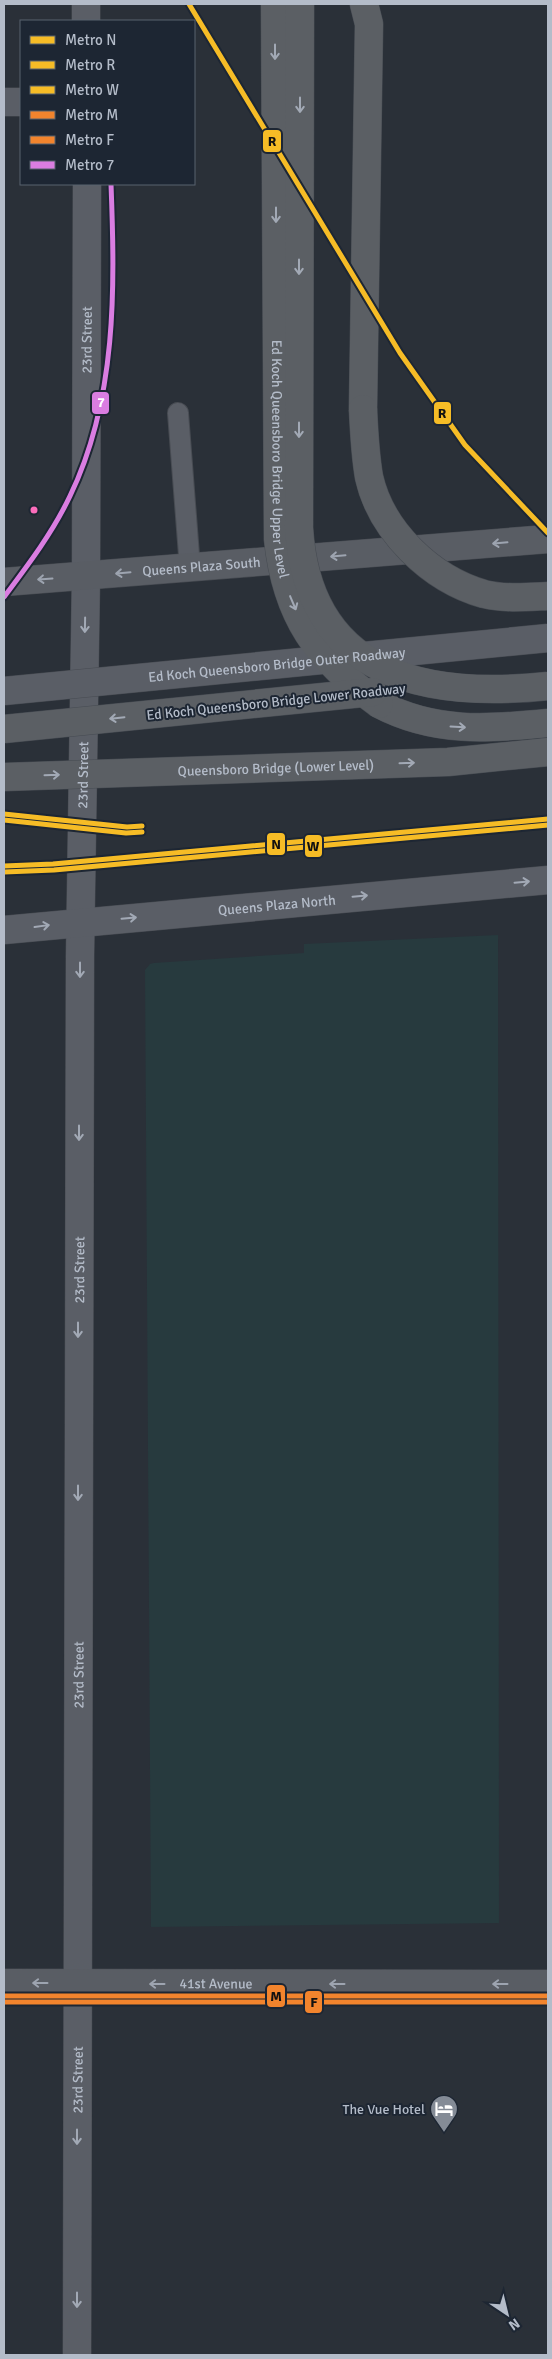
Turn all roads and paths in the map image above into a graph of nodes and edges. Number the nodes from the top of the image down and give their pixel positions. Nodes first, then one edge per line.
1 (86, 4) edge
2 (275, 4) edge
3 (300, 4) edge
4 (370, 10) edge
5 (86, 20) edge
6 (4, 102) edge
7 (20, 102) edge
8 (87, 185) edge
9 (178, 412) dead end
10 (548, 539) edge
11 (190, 568) junction
12 (86, 576) junction
13 (4, 582) edge
14 (548, 596) edge
15 (548, 638) edge
16 (548, 675) edge
17 (548, 686) edge
18 (4, 691) edge
19 (548, 723) edge
20 (4, 729) edge
21 (548, 752) edge
22 (4, 777) edge
23 (548, 880) edge
24 (80, 921) junction
25 (4, 930) edge
26 (4, 1983) edge
27 (77, 1984) junction
28 (548, 1984) edge
29 (77, 2355) edge

1 - 5 street
2 -> 19 highway, Ed Koch Queensboro Bridge Upper Level, bridge
3 -> 17 highway, bridge
4 - 14 highway, bridge
6 - 7 street
8 - 12 street, 23rd Street
9 - 11 lane
10 -> 11 main road, Queens Plaza South
11 -> 12 main road, Queens Plaza South
12 -> 13 main road, Queens Plaza South
12 -> 24 street, 23rd Street
15 - 18 street, Ed Koch Queensboro Bridge Outer Roadway, bridge
16 -> 20 highway, Ed Koch Queensboro Bridge Lower Roadway, bridge
22 -> 21 highway, Queensboro Bridge (Lower Level), bridge
24 -> 23 street, Queens Plaza North
25 -> 24 street, Queens Plaza North
24 -> 27 street, 23rd Street
27 -> 26 main road, 41st Avenue
28 -> 27 main road, 41st Avenue
27 -> 29 street, 23rd Street

